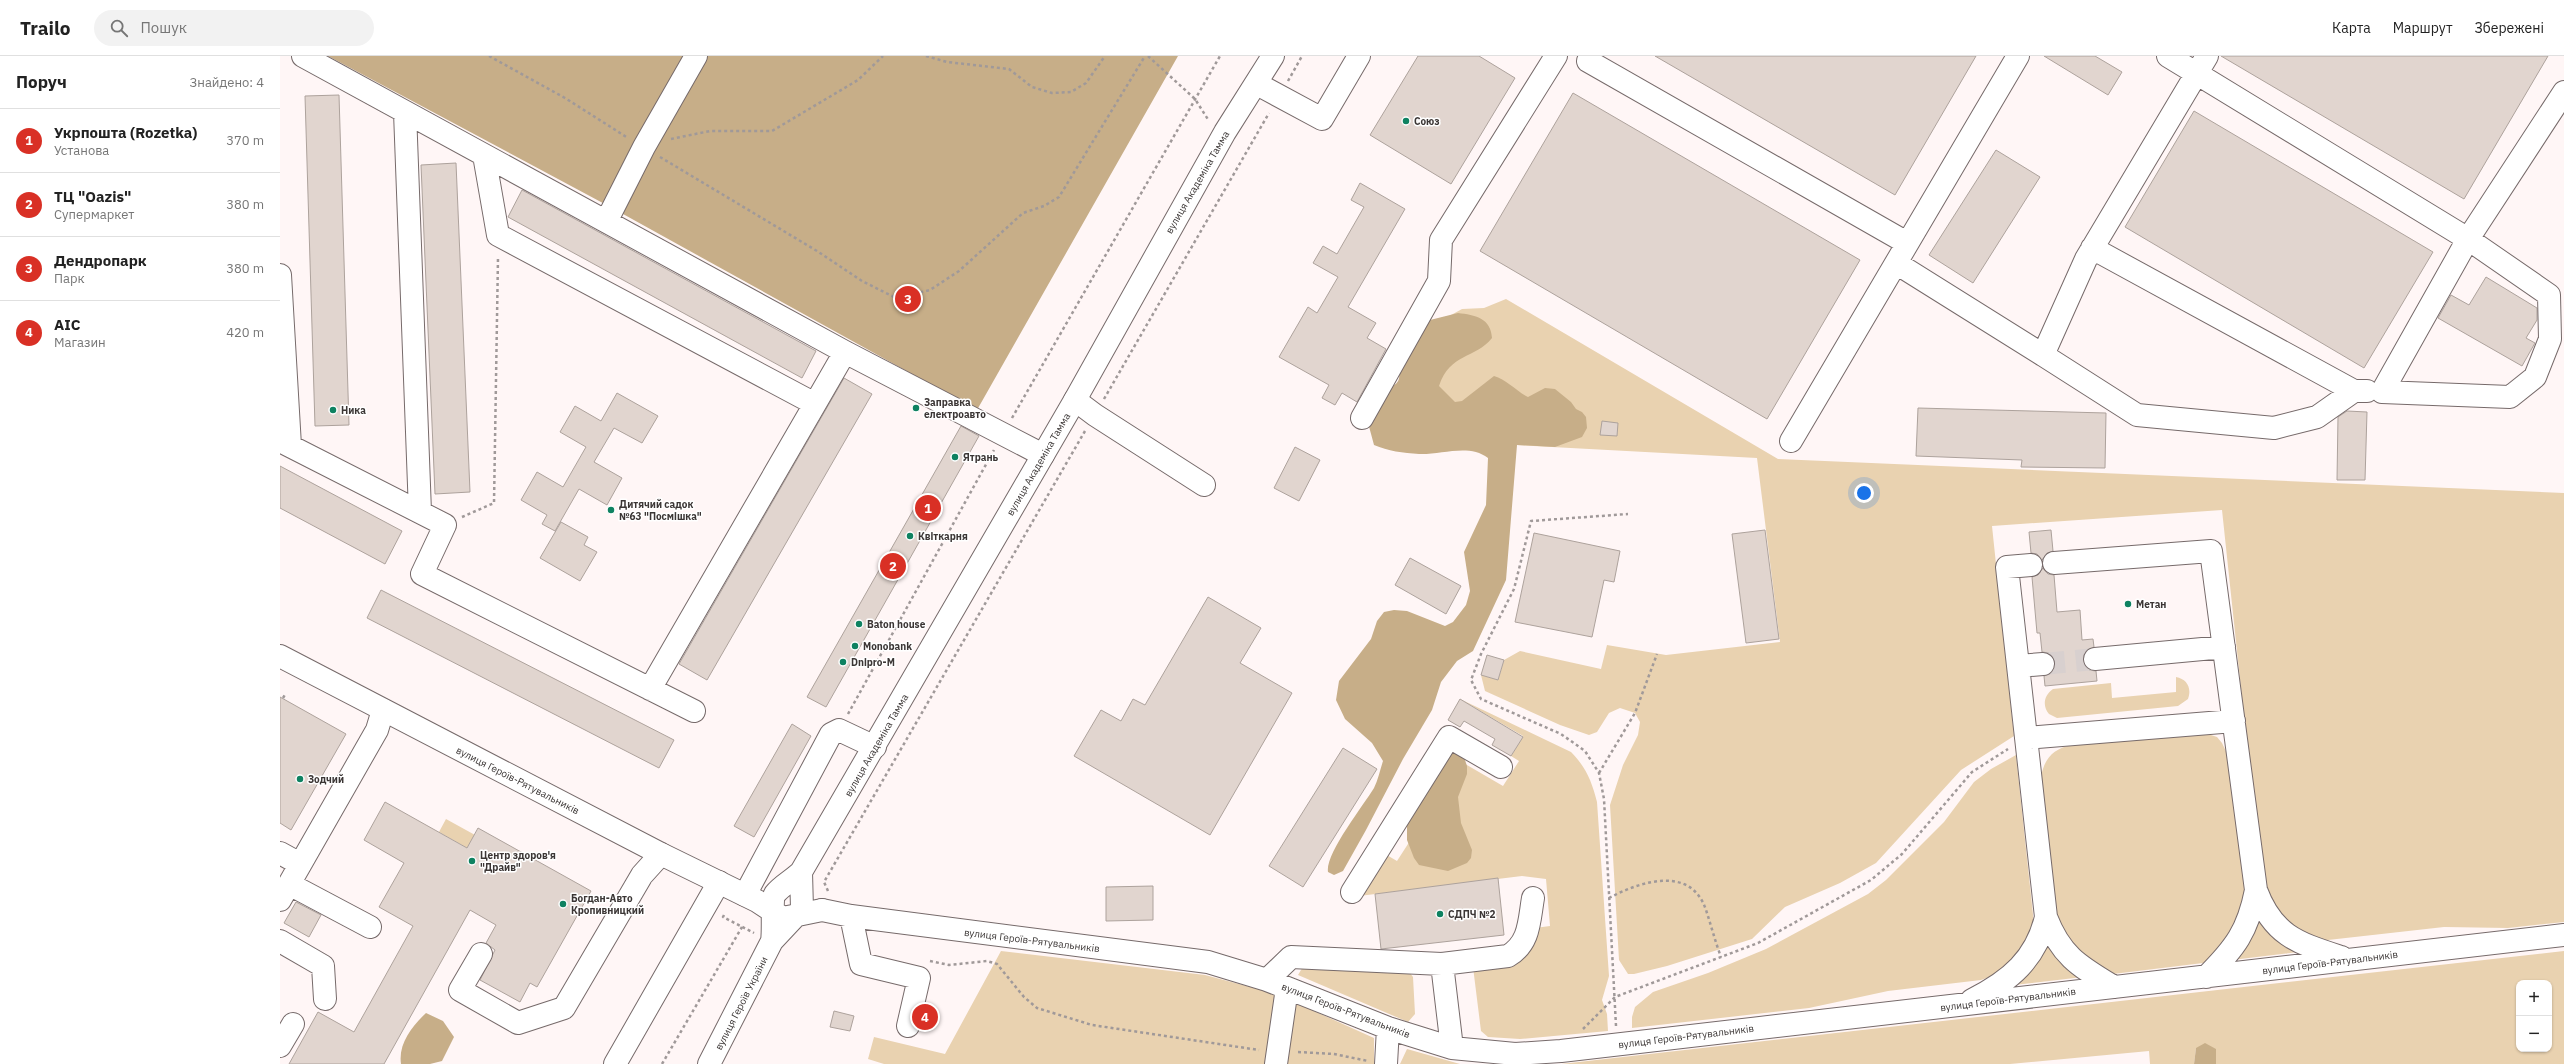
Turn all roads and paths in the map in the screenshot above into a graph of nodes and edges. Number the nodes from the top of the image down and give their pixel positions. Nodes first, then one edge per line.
1 (303, 56) edge
2 (489, 56) edge
3 (696, 56) edge
4 (883, 56) edge
5 (926, 56) edge
6 (1105, 56) edge
7 (1145, 56) edge
8 (1148, 56) edge
9 (1220, 56) edge
10 (1273, 56) edge
11 (1302, 56) edge
12 (1359, 56) edge
13 (1556, 56) edge
14 (2018, 56) edge
15 (2168, 56) edge
16 (1588, 61) dead end
17 (2202, 64) edge
18 (1257, 84) junction
19 (2564, 92) edge
20 (1279, 96) junction
21 (1195, 99) junction
22 (405, 112) junction
23 (1225, 132) junction
24 (644, 147) junction
25 (484, 155) junction
26 (606, 220) junction
27 (498, 235) junction
28 (2468, 239) junction
29 (1907, 243) junction
30 (2092, 248) junction
31 (1896, 263) junction
32 (280, 275) edge
33 (845, 352) junction
34 (2043, 355) junction
35 (2354, 390) junction
36 (2382, 392) junction
37 (1075, 400) junction
38 (815, 404) junction
39 (1095, 415) junction
40 (1362, 418) dead end
41 (1003, 435) junction
42 (1790, 441) dead end
43 (285, 444) edge
44 (1043, 455) junction
45 (1204, 485) dead end
46 (420, 512) junction
47 (1628, 514) dead end
48 (445, 525) junction
49 (2054, 563) dead end
50 (2031, 565) dead end
51 (2224, 647) junction
52 (1657, 654) dead end
53 (280, 656) edge
54 (2095, 659) tunnel mouth
55 (2043, 664) tunnel mouth
56 (2018, 666) junction
57 (650, 689) junction
58 (286, 693) dead end
59 (283, 698) dead end
60 (383, 710) junction
61 (694, 711) dead end
62 (2234, 721) junction
63 (847, 733) junction
64 (2026, 738) junction
65 (875, 747) junction
66 (1501, 767) dead end
67 (1599, 773) junction
68 (280, 853) edge
69 (661, 854) junction
70 (300, 864) junction
71 (802, 872) junction
72 (719, 882) junction
73 (780, 890) junction
74 (2256, 890) junction
75 (285, 892) edge
76 (1352, 892) dead end
77 (802, 897) junction
78 (1533, 898) dead end
79 (1609, 898) junction
80 (824, 904) junction
81 (768, 906) junction
82 (851, 916) junction
83 (723, 917) dead end
84 (2046, 917) junction
85 (370, 927) dead end
86 (742, 927) junction
87 (747, 929) dead end
88 (2564, 935) edge
89 (280, 941) edge
90 (481, 954) dead end
91 (1721, 956) junction
92 (2348, 959) junction
93 (926, 960) dead end
94 (1442, 964) junction
95 (2206, 977) junction
96 (1267, 980) junction
97 (2114, 987) junction
98 (1287, 988) junction
99 (1615, 997) junction
100 (325, 999) dead end
101 (1962, 1005) junction
102 (293, 1024) dead end
103 (908, 1026) dead end
104 (1388, 1028) junction
105 (1618, 1044) junction
106 (280, 1046) edge
107 (1452, 1048) junction
108 (1562, 1051) junction
109 (1276, 1058) edge
110 (1380, 1063) edge
111 (615, 1064) edge
112 (662, 1064) edge
113 (709, 1064) edge

1 - 22 main road
2 - 24 path
3 - 24 main road
4 - 24 path
5 - 6 path
7 - 24 path
8 - 21 path
9 - 21 path
10 - 18 main road, вулиця Академіка Тамма
11 - 20 path
12 - 20 main road
13 - 40 main road
14 - 29 main road
15 - 17 main road
16 - 29 main road
17 - 28 main road
17 - 30 main road
18 - 20 main road
18 - 23 main road, вулиця Академіка Тамма
19 - 28 main road
20 - 39 path
21 - 23 path
21 - 41 path
22 - 25 main road
22 - 46 main road
23 - 37 main road, вулиця Академіка Тамма
24 - 26 main road
25 - 26 main road
25 - 27 main road
26 - 33 main road
27 - 38 main road
27 - 48 path
28 - 36 main road
28 - 36 main road
29 - 31 main road
30 - 34 main road
30 - 35 main road
31 - 34 main road
31 - 42 main road
32 - 43 main road
33 - 38 main road
33 - 41 main road
34 - 35 main road
35 - 36 main road
37 - 39 main road
37 - 44 main road, вулиця Академіка Тамма
38 - 57 main road
39 - 45 main road
39 - 80 path
41 - 44 main road
41 - 63 path
43 - 46 main road
44 - 65 main road, вулиця Академіка Тамма
46 - 48 main road
47 - 67 path
48 - 57 main road
49 - 51 main road
50 - 56 main road
51 - 54 main road
51 - 62 main road
52 - 67 path
53 - 60 main road, вулиця Героїв-Рятувальників
55 - 56 main road
56 - 64 main road
57 - 61 main road
58 - 59 path
60 - 69 main road, вулиця Героїв-Рятувальників
60 - 70 main road
62 - 64 main road
62 - 74 main road
63 - 65 main road
63 - 81 main road
64 - 84 main road
64 - 91 path
65 - 71 main road, вулиця Академіка Тамма
66 - 76 main road
67 - 79 path
68 - 70 main road
69 - 72 main road, вулиця Героїв-Рятувальників
69 - 90 main road
70 - 75 main road
71 - 73 main road, вулиця Академіка Тамма
71 - 77 main road
72 - 81 main road, вулиця Героїв-Рятувальників
72 - 111 main road
73 - 77 main road, вулиця Героїв-Рятувальників
73 - 81 main road
74 - 92 main road
74 - 95 main road
75 - 85 main road
77 - 80 main road, вулиця Героїв-Рятувальників
77 - 81 main road, вулиця Героїв України
78 - 94 main road
79 - 91 path
79 - 99 path
80 - 81 main road, вулиця Героїв-Рятувальників
80 - 82 main road, вулиця Героїв-Рятувальників
81 - 113 main road, вулиця Героїв України
82 - 96 main road, вулиця Героїв-Рятувальників
82 - 103 main road
83 - 86 path
84 - 97 main road
84 - 101 main road
86 - 87 path
86 - 112 path
88 - 92 main road, вулиця Героїв-Рятувальників
89 - 100 main road
91 - 99 path
92 - 95 main road, вулиця Героїв-Рятувальників
93 - 109 path
94 - 96 main road
94 - 107 main road
95 - 97 main road, вулиця Героїв-Рятувальників
96 - 98 main road, вулиця Героїв-Рятувальників
97 - 101 main road, вулиця Героїв-Рятувальників
98 - 104 main road, вулиця Героїв-Рятувальників
98 - 109 main road
99 - 105 path
99 - 108 path
101 - 105 main road, вулиця Героїв-Рятувальників
102 - 106 main road
104 - 107 main road, вулиця Героїв-Рятувальників
104 - 110 main road
105 - 108 main road, вулиця Героїв-Рятувальників
107 - 108 main road, вулиця Героїв-Рятувальників
109 - 110 path

